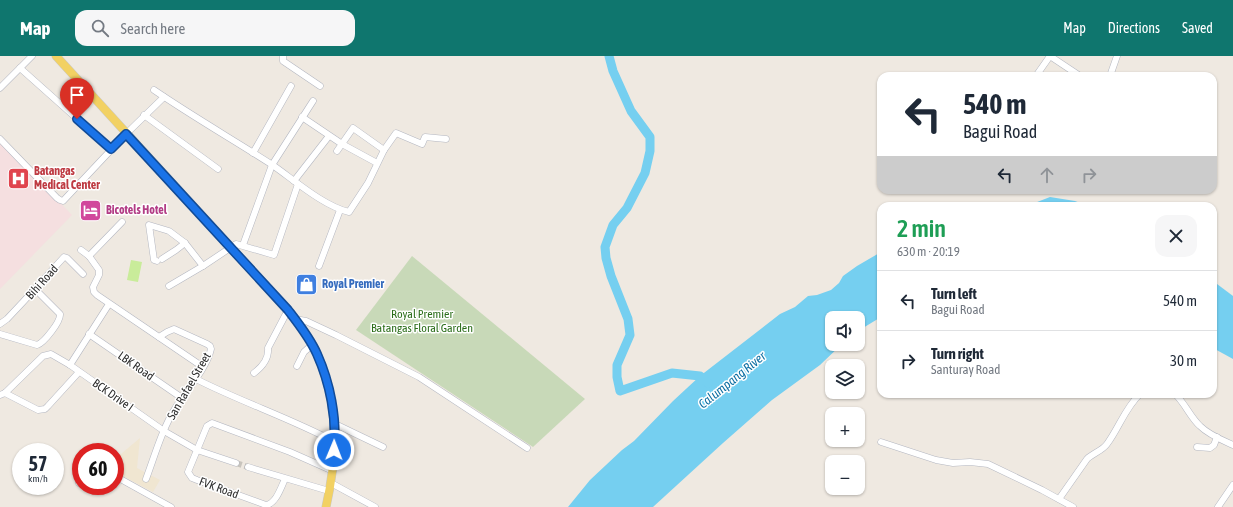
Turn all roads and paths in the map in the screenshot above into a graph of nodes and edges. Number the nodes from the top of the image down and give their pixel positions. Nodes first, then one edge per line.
1 (32, 56) edge
2 (56, 56) edge
3 (282, 56) edge
4 (1050, 56) edge
5 (1117, 56) edge
6 (20, 68) junction
7 (1039, 72) edge
8 (1074, 72) edge
9 (1111, 72) edge
10 (290, 86) dead end
11 (320, 86) dead end
12 (0, 88) edge
13 (154, 90) dead end
14 (164, 97) junction
15 (313, 101) dead end
16 (144, 116) junction
17 (302, 117) junction
18 (126, 134) junction
19 (329, 136) junction
20 (0, 139) edge
21 (446, 139) dead end
22 (342, 144) junction
23 (111, 149) junction
24 (384, 150) junction
25 (336, 151) dead end
26 (253, 153) junction
27 (377, 163) junction
28 (272, 165) junction
29 (218, 169) dead end
30 (296, 182) junction
31 (340, 210) junction
32 (122, 222) dead end
33 (185, 243) junction
34 (243, 245) junction
35 (231, 246) junction
36 (81, 250) dead end
37 (89, 256) junction
38 (203, 266) junction
39 (319, 266) dead end
40 (84, 274) dead end
41 (169, 286) dead end
42 (35, 289) junction
43 (109, 304) junction
44 (288, 310) junction
45 (295, 319) junction
46 (0, 324) edge
47 (0, 334) edge
48 (90, 334) junction
49 (158, 337) junction
50 (312, 345) junction
51 (70, 365) junction
52 (297, 366) dead end
53 (203, 367) junction
54 (79, 372) junction
55 (254, 373) dead end
56 (196, 379) junction
57 (2, 394) edge
58 (182, 398) junction
59 (1137, 398) edge
60 (1179, 398) edge
61 (335, 424) junction
62 (164, 431) junction
63 (1217, 437) junction
64 (335, 442) junction
65 (880, 442) dead end
66 (1233, 445) edge
67 (382, 447) dead end
68 (1197, 447) dead end
69 (528, 448) dead end
70 (197, 450) junction
71 (236, 463) tunnel mouth
72 (248, 467) tunnel mouth
73 (333, 471) junction
74 (146, 479) dead end
75 (285, 479) junction
76 (124, 481) edge
77 (331, 483) junction
78 (1233, 485) edge
79 (329, 491) junction
80 (1059, 499) junction
81 (171, 507) edge
82 (326, 507) edge
83 (375, 507) edge
84 (1073, 507) edge
85 (1218, 507) edge

1 - 6 street
2 - 18 main road
3 - 11 street
4 - 7 street
4 - 8 street
5 - 9 street
6 - 12 street
6 - 23 street
10 - 26 street
13 - 14 street
14 - 16 street
14 - 26 street
15 - 17 street
16 - 18 street
16 - 29 street
17 - 19 street
17 - 28 street
18 - 23 street
18 - 35 main road
19 - 22 street
19 - 30 street
20 - 23 street
21 - 24 street
22 - 24 street
22 - 25 street
22 - 27 street
24 - 27 street
26 - 28 street
27 - 31 street
28 - 30 street
28 - 34 street
30 - 31 street
30 - 34 street
31 - 39 street
32 - 37 street
33 - 33 street
33 - 38 street
34 - 35 street
35 - 38 street
35 - 44 main road
36 - 37 street
37 - 43 street
38 - 41 street
40 - 42 street, Bihi Road
42 - 46 street, Bihi Road
42 - 47 street
43 - 48 street
43 - 49 street
44 - 45 main road
44 - 55 street
45 - 50 main road
45 - 69 street
48 - 51 street
48 - 58 street, LBK Road
49 - 53 street
49 - 53 street, San Rafael Street
50 - 52 street
50 - 61 main road
51 - 54 street, BCK Drive I
51 - 57 street, BCK Drive I
53 - 56 street, San Rafael Street
54 - 57 street
54 - 62 street, BCK Drive I
56 - 58 street, San Rafael Street
56 - 64 street
58 - 62 street, San Rafael Street
59 - 80 street
60 - 63 street
61 - 64 main road
61 - 67 street
62 - 70 street, BCK Drive I
62 - 74 street, San Rafael Street
63 - 66 street
63 - 68 street
64 - 73 main road
65 - 80 street
70 - 71 street, BCK Drive I
70 - 73 street
70 - 75 street, FVK Road
72 - 75 street
73 - 77 main road
75 - 79 street
76 - 81 street
77 - 79 main road
77 - 83 street
78 - 85 street
79 - 82 main road
80 - 84 street

